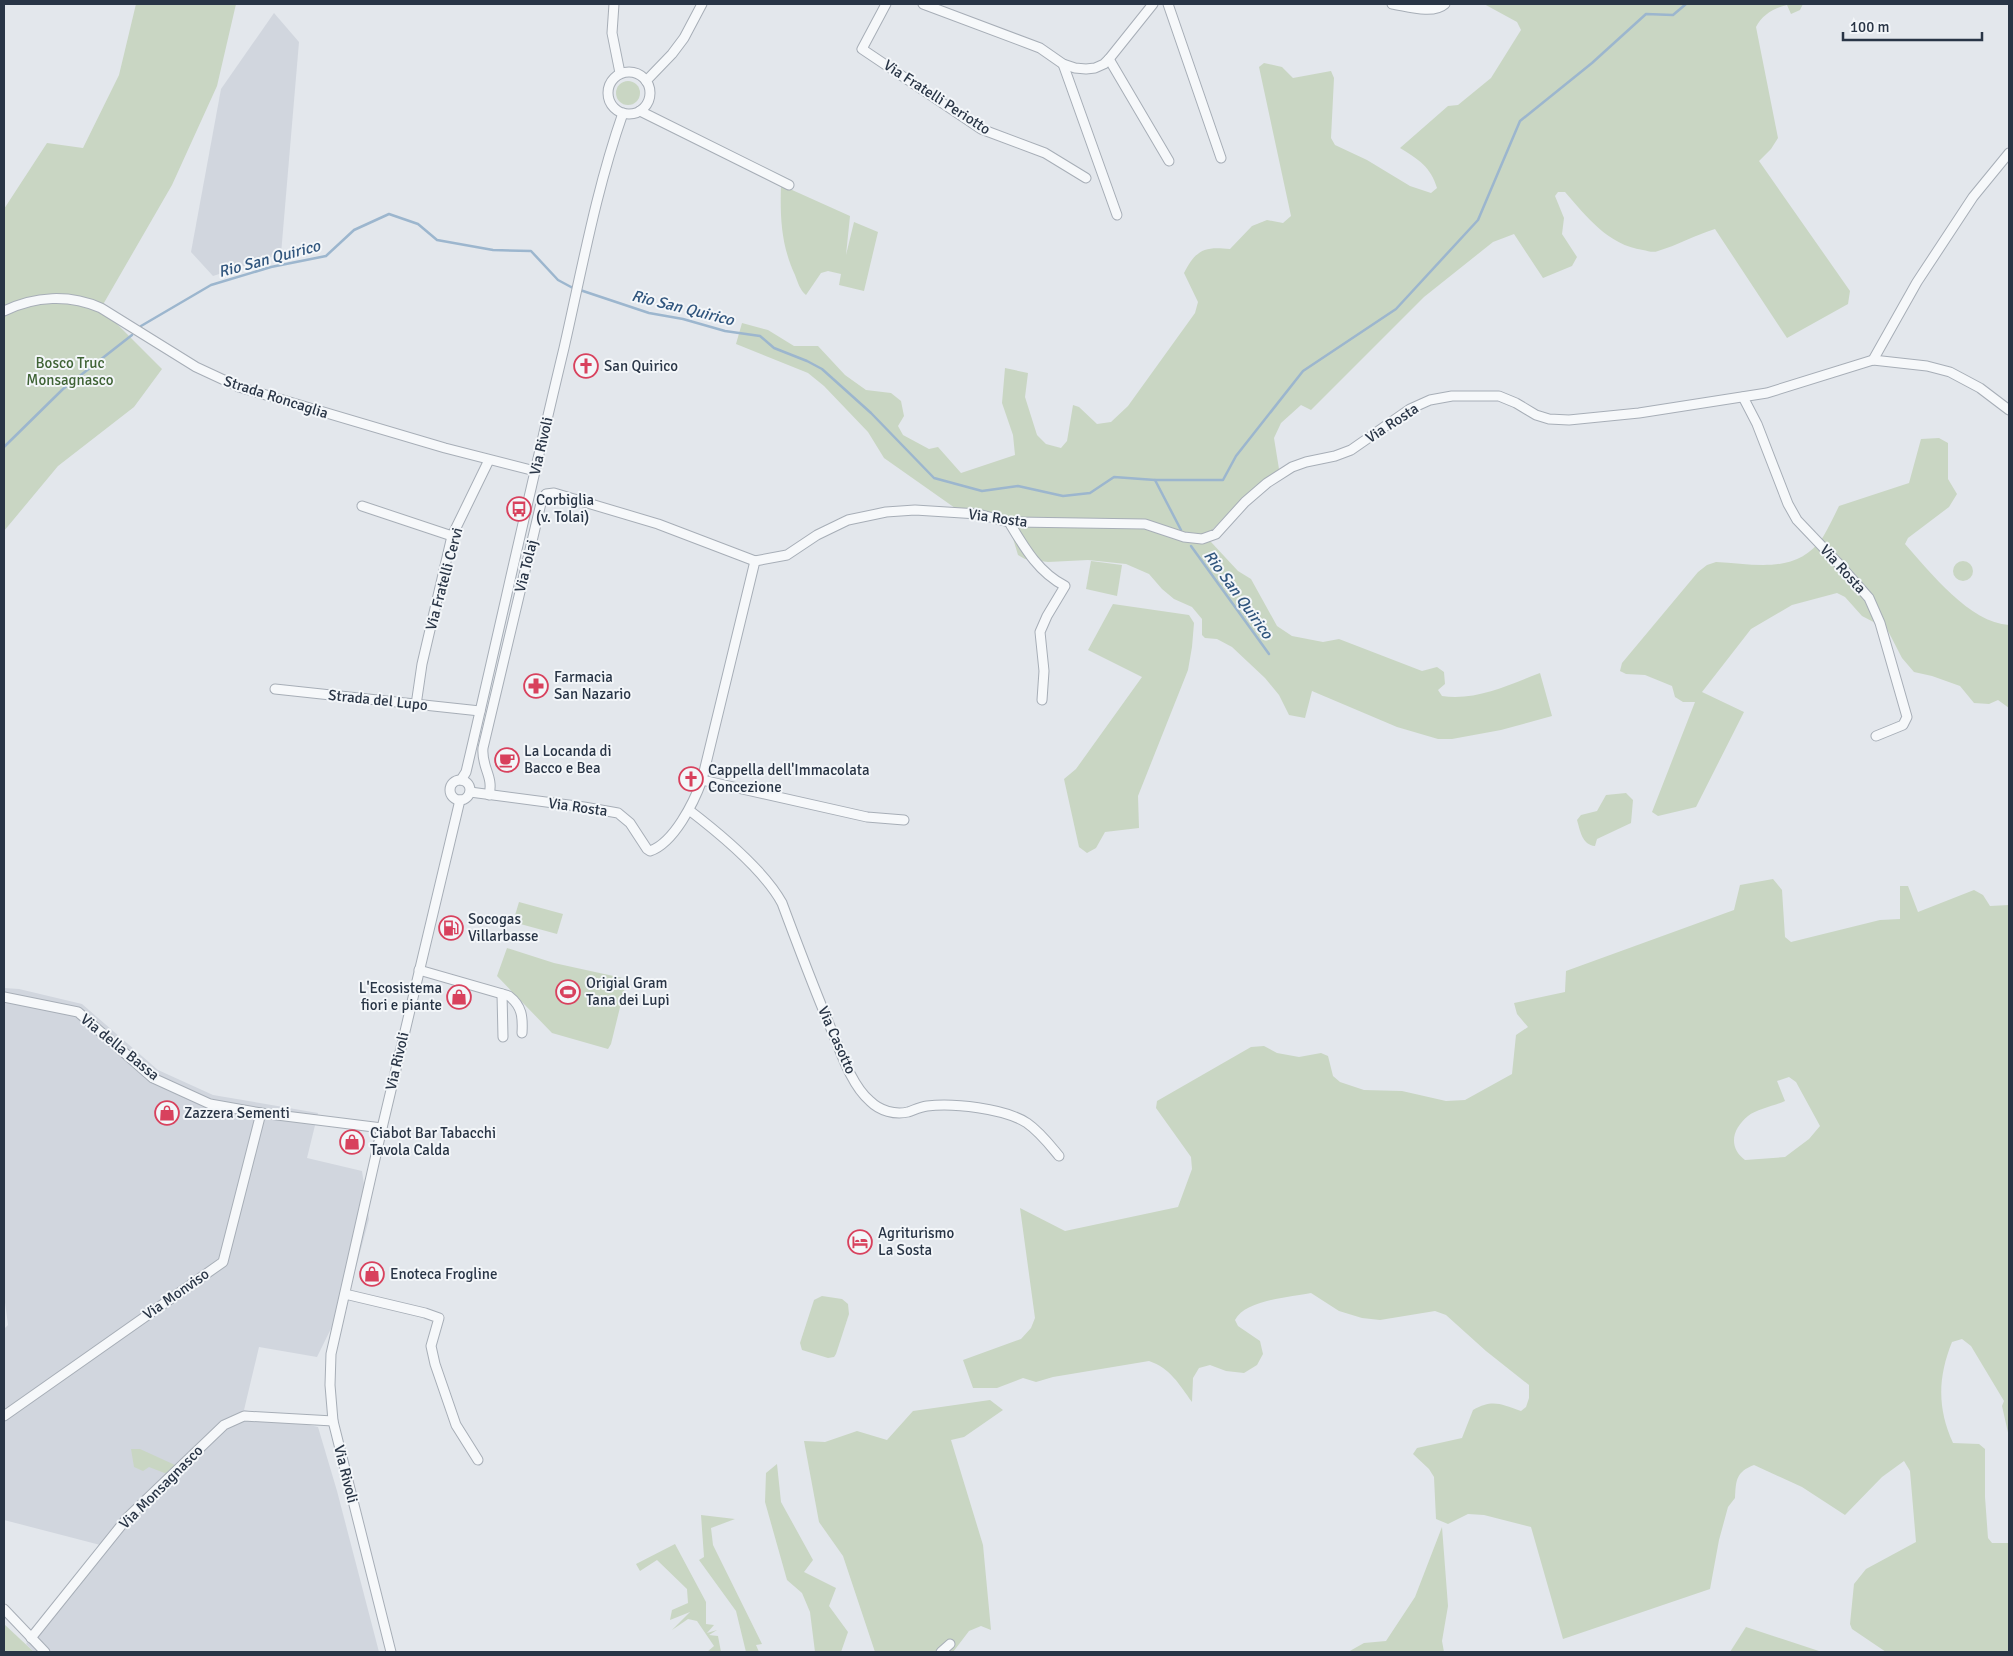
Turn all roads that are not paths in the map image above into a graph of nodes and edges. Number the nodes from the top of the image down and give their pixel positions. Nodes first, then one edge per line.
1 (614, 4) edge
2 (702, 4) edge
3 (886, 4) edge
4 (923, 4) edge
5 (1153, 4) edge
6 (1168, 4) edge
7 (1392, 4) edge
8 (1445, 4) edge
9 (1109, 59) junction
10 (1063, 64) junction
11 (620, 74) junction
12 (646, 81) junction
13 (640, 111) junction
14 (622, 113) junction
15 (2009, 153) edge
16 (1221, 158) dead end
17 (1169, 161) dead end
18 (1086, 178) dead end
19 (789, 185) dead end
20 (1117, 215) dead end
21 (4, 311) edge
22 (1873, 360) junction
23 (1743, 397) junction
24 (2009, 410) edge
25 (489, 460) junction
26 (535, 471) junction
27 (362, 506) dead end
28 (1009, 522) junction
29 (452, 536) junction
30 (755, 561) junction
31 (275, 689) dead end
32 (1042, 700) dead end
33 (416, 705) junction
34 (480, 711) junction
35 (1876, 736) dead end
36 (461, 780) junction
37 (702, 780) junction
38 (470, 792) junction
39 (489, 795) junction
40 (460, 800) junction
41 (689, 810) junction
42 (904, 820) dead end
43 (419, 970) junction
44 (502, 994) junction
45 (4, 997) edge
46 (522, 1033) dead end
47 (503, 1037) dead end
48 (261, 1112) junction
49 (382, 1128) junction
50 (1059, 1156) dead end
51 (345, 1294) junction
52 (4, 1416) edge
53 (333, 1421) junction
54 (478, 1460) dead end
55 (4, 1609) edge
56 (31, 1638) junction
57 (950, 1644) dead end
58 (45, 1652) edge
59 (391, 1652) edge
60 (941, 1652) edge

1 - 11 street
2 - 12 street
3 - 18 street, Via Fratelli Periotto
4 - 10 street
5 - 9 street
6 - 16 street
7 - 8 street
9 - 10 street
9 - 17 street
10 - 20 street
11 - 12 street
11 - 14 street
12 - 13 street
13 - 14 street
13 - 19 street
14 - 26 street, Via Rivoli
15 - 22 street
21 - 25 street, Strada Roncaglia
22 - 23 street, Via Rosta
22 - 24 street, Via Rosta
23 - 28 street, Via Rosta
23 - 35 street, Via Rosta
25 - 26 street, Strada Roncaglia
25 - 29 street, Via Fratelli Cervi
26 - 34 street, Via Rivoli
27 - 29 street
28 - 30 street, Via Rosta
28 - 32 street
29 - 33 street, Via Fratelli Cervi
30 - 37 street, Via Rosta
30 - 39 street, Via Tolaj
31 - 33 street, Strada del Lupo
33 - 34 street, Strada del Lupo
34 - 36 street, Via Rivoli
36 - 38 street
36 - 40 street, Via Rivoli
37 - 41 street, Via Rosta
37 - 42 street
38 - 39 street, Via Rosta
38 - 40 street
39 - 41 street, Via Rosta
40 - 43 street, Via Rivoli
41 - 50 street, Via Casotto
43 - 44 street
43 - 49 street, Via Rivoli
44 - 46 street
44 - 47 street
45 - 48 street, Via della Bassa
48 - 49 street, Via della Bassa
48 - 52 street, Via Monviso
49 - 51 street, Via Rivoli
51 - 53 street, Via Rivoli
51 - 54 street
53 - 56 street, Via Monsagnasco
53 - 59 street, Via Rivoli
55 - 56 street
56 - 58 street
57 - 60 street

